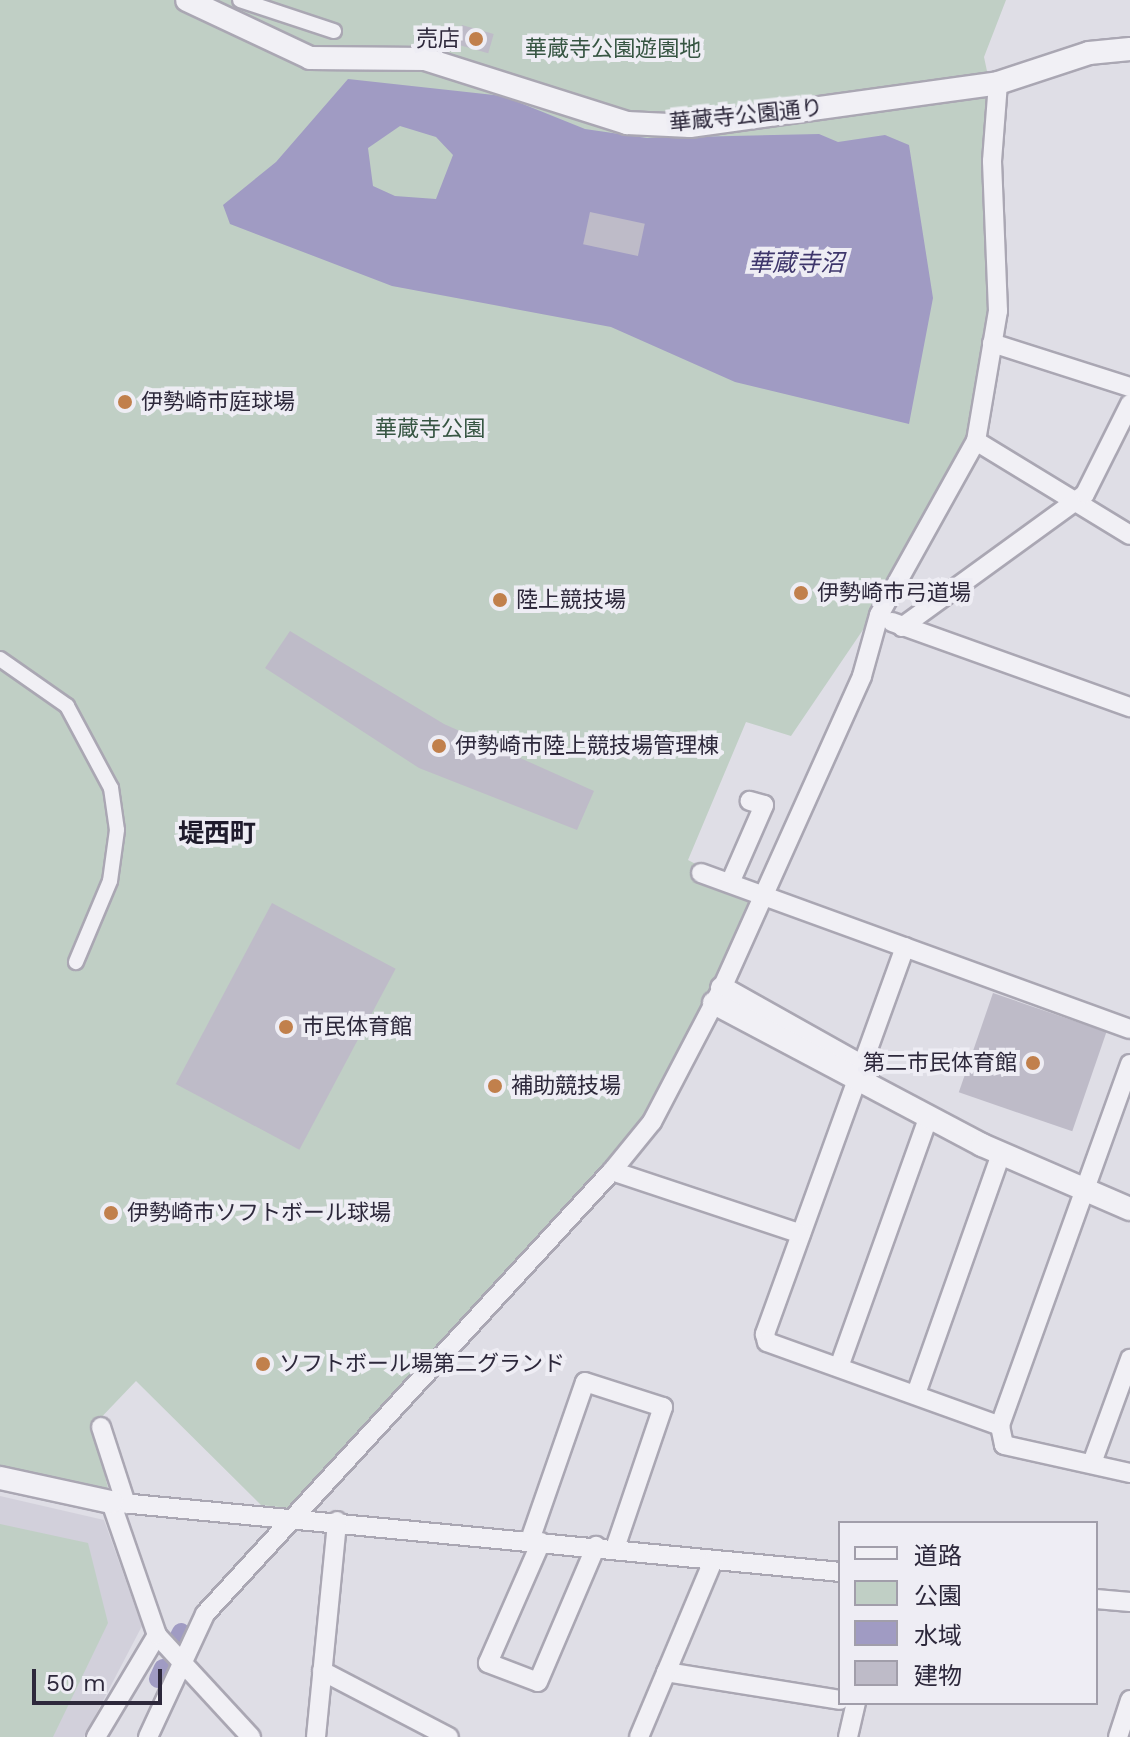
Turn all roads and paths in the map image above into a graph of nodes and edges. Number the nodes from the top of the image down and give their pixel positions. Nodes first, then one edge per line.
1 (187, 0) edge
2 (240, 0) edge
3 (334, 31) dead end
4 (1130, 49) edge
5 (998, 83) junction
6 (992, 343) junction
7 (1130, 387) edge
8 (1130, 404) edge
9 (976, 441) junction
10 (1077, 501) junction
11 (1130, 535) edge
12 (879, 615) junction
13 (902, 627) junction
14 (0, 659) edge
15 (1130, 707) edge
16 (750, 801) dead end
17 (701, 873) dead end
18 (730, 883) junction
19 (765, 894) junction
20 (905, 947) junction
21 (76, 962) dead end
22 (718, 996) junction
23 (1130, 1029) edge
24 (1130, 1064) edge
25 (862, 1075) junction
26 (928, 1118) junction
27 (1001, 1154) junction
28 (612, 1171) junction
29 (1086, 1184) junction
30 (1130, 1192) edge
31 (1130, 1209) edge
32 (801, 1234) junction
33 (1130, 1359) edge
34 (839, 1367) junction
35 (917, 1391) junction
36 (1000, 1426) junction
37 (101, 1427) dead end
38 (1092, 1463) junction
39 (1130, 1473) edge
40 (0, 1478) edge
41 (119, 1503) junction
42 (294, 1516) junction
43 (337, 1521) junction
44 (535, 1541) junction
45 (605, 1547) junction
46 (713, 1561) junction
47 (838, 1572) edge
48 (1098, 1599) edge
49 (1130, 1602) edge
50 (157, 1635) junction
51 (181, 1663) junction
52 (322, 1671) junction
53 (666, 1672) junction
54 (838, 1700) edge
55 (1130, 1700) edge
56 (856, 1705) edge
57 (96, 1737) edge
58 (148, 1737) edge
59 (251, 1737) edge
60 (316, 1737) edge
61 (449, 1737) edge
62 (639, 1737) edge
63 (848, 1737) edge
64 (1118, 1737) edge

1 - 5 street, 華蔵寺公園通り
2 - 3 street
4 - 5 street, 華蔵寺公園通り
5 - 6 street
6 - 7 street
6 - 9 street
8 - 10 street
9 - 10 street
9 - 12 street
10 - 11 street
10 - 13 street
12 - 13 street
12 - 19 street
13 - 15 street
14 - 21 street
16 - 18 street
17 - 18 street
18 - 19 street
19 - 20 street
19 - 22 street
20 - 23 street
20 - 25 street
22 - 25 street
22 - 28 street
24 - 29 street
25 - 26 street
25 - 29 street
25 - 32 street
26 - 27 street
26 - 34 street
27 - 29 street
27 - 35 street
28 - 32 street
28 - 42 street
29 - 30 street
29 - 31 street
29 - 36 street
32 - 34 street
33 - 38 street
34 - 35 street
35 - 36 street
36 - 38 street
37 - 41 street
38 - 39 street
40 - 41 street
41 - 42 street
41 - 50 street
42 - 43 street
42 - 51 street
43 - 44 street
43 - 52 street
44 - 45 street
44 - 45 street
44 - 45 street
45 - 46 street
46 - 47 street
46 - 53 street
48 - 49 street
50 - 51 street
50 - 57 street
51 - 58 street
51 - 59 street
52 - 60 street
52 - 61 street
53 - 54 street
53 - 62 street
55 - 64 street
56 - 63 street

